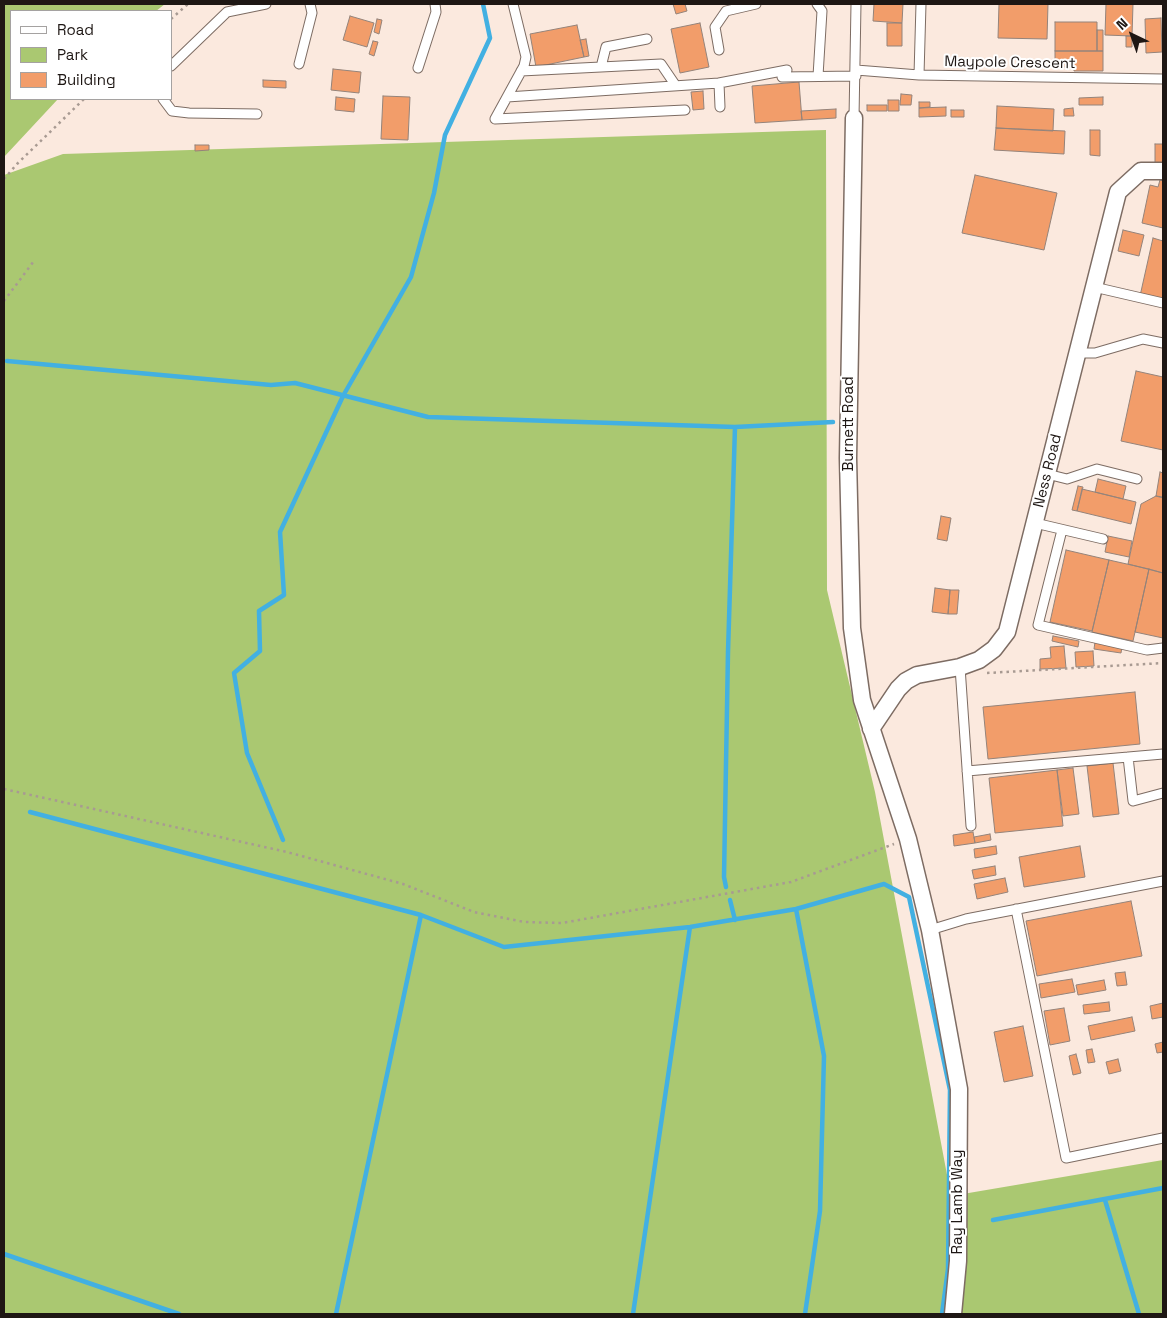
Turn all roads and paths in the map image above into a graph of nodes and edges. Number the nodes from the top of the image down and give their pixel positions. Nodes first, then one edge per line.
1 (188, 4) edge
2 (266, 4) edge
3 (310, 4) edge
4 (435, 4) edge
5 (513, 4) edge
6 (756, 4) edge
7 (817, 4) edge
8 (856, 4) edge
9 (921, 4) edge
10 (172, 18) edge
11 (647, 39) dead end
12 (719, 50) dead end
13 (299, 64) dead end
14 (172, 65) edge
15 (601, 67) junction
16 (418, 68) dead end
17 (521, 71) junction
18 (856, 73) junction
19 (818, 76) junction
20 (919, 76) junction
21 (1163, 79) edge
22 (719, 83) junction
23 (676, 86) junction
24 (507, 97) junction
25 (83, 100) edge
26 (164, 100) edge
27 (720, 107) dead end
28 (685, 110) dead end
29 (256, 114) dead end
30 (854, 118) joint
31 (1163, 171) edge
32 (4, 179) edge
33 (34, 261) dead end
34 (1094, 287) junction
35 (4, 301) edge
36 (1163, 304) edge
37 (1163, 343) edge
38 (1077, 353) junction
39 (1047, 474) junction
40 (1137, 479) dead end
41 (1035, 523) junction
42 (1062, 530) junction
43 (1103, 539) dead end
44 (1163, 648) edge
45 (1163, 663) edge
46 (960, 666) junction
47 (1011, 673) dead end
48 (871, 729) junction
49 (1163, 754) edge
50 (1128, 757) junction
51 (967, 771) junction
52 (4, 789) edge
53 (1163, 793) edge
54 (971, 826) dead end
55 (908, 839) junction
56 (1163, 881) edge
57 (1016, 909) junction
58 (930, 930) junction
59 (1163, 1138) edge
60 (953, 1314) edge

1 - 10 path
2 - 14 lane
3 - 13 lane
4 - 16 lane
5 - 17 lane
6 - 12 lane
7 - 19 lane
8 - 18 lane
9 - 20 lane
11 - 15 lane
15 - 17 lane
15 - 23 lane
17 - 24 lane
18 - 19 lane, Maypole Crescent
18 - 20 lane, Maypole Crescent
18 - 30 lane
19 - 22 lane, Maypole Crescent
20 - 21 lane, Maypole Crescent
22 - 23 lane, Maypole Crescent
22 - 27 lane
23 - 24 lane, Maypole Crescent
24 - 28 lane
25 - 32 path
26 - 29 lane
30 - 48 street, Burnett Road
31 - 34 street, Ness Road
33 - 35 path
34 - 36 lane
34 - 38 street, Ness Road
37 - 38 lane
38 - 39 street, Ness Road
39 - 40 lane
39 - 41 street, Ness Road
41 - 42 lane
41 - 46 street, Ness Road
42 - 43 lane
42 - 44 lane
45 - 47 path
46 - 48 street, Ness Road
46 - 51 lane
48 - 55 street, Burnett Road
49 - 50 lane
50 - 51 lane
50 - 53 lane
51 - 54 lane
52 - 55 path
55 - 58 street, Burnett Road
56 - 57 lane
57 - 58 lane
57 - 59 lane
58 - 60 street, Ray Lamb Way

